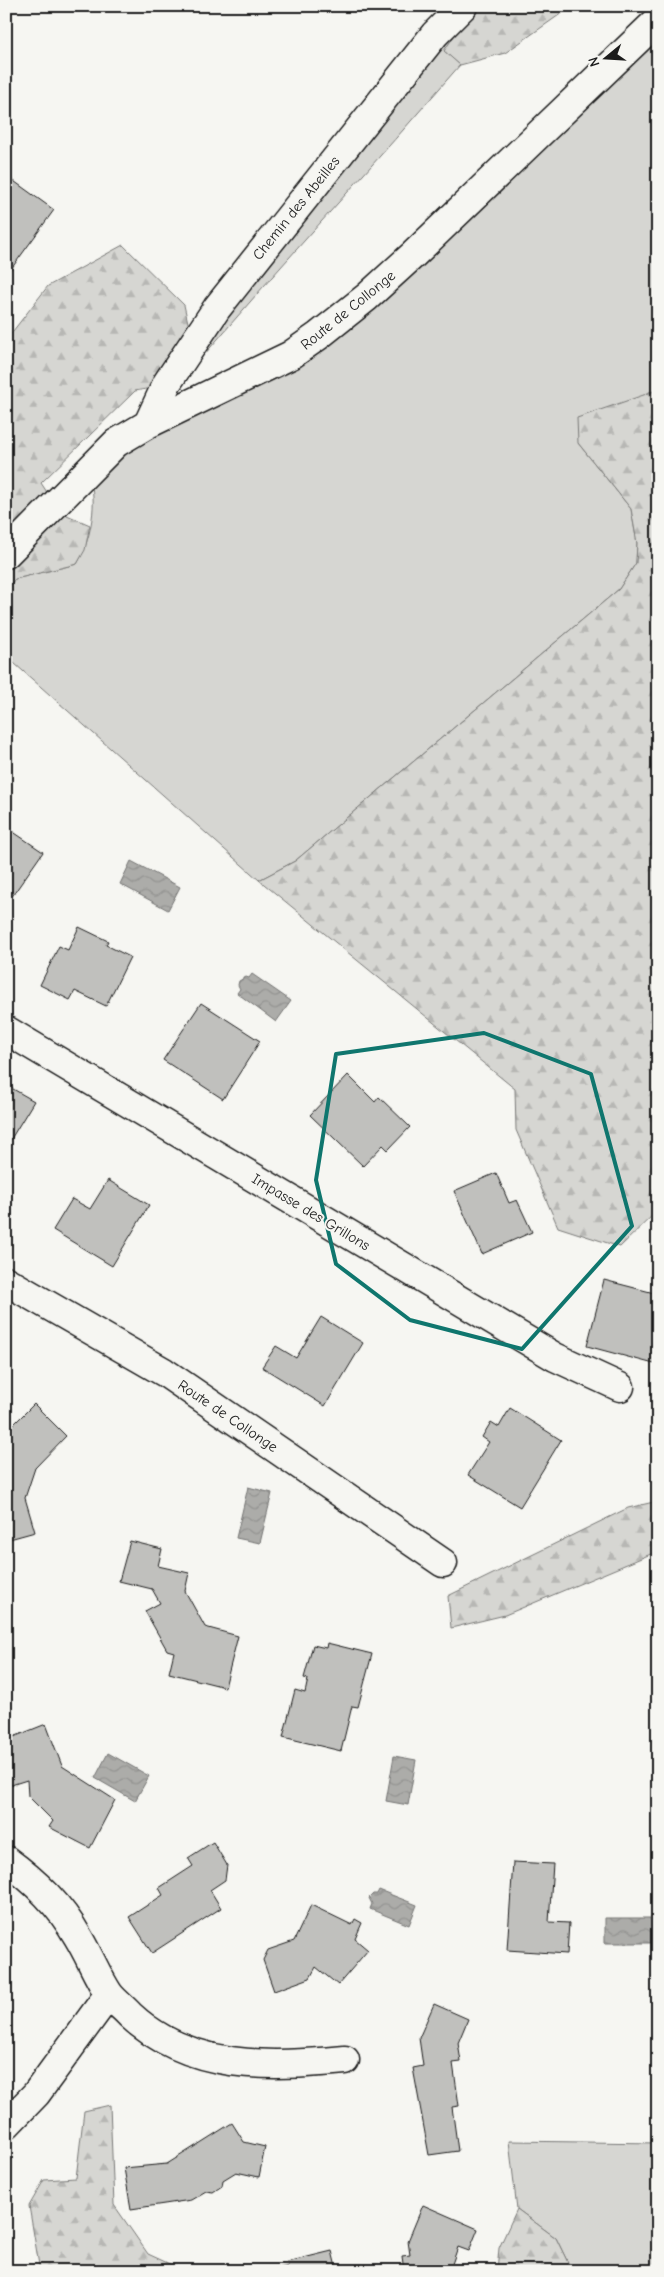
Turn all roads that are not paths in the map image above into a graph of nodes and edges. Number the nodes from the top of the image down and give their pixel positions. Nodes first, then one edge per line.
1 (463, 6) edge
2 (658, 20) edge
3 (148, 424) junction
4 (6, 554) edge
5 (6, 1030) edge
6 (6, 1281) edge
7 (620, 1387) dead end
8 (443, 1563) dead end
9 (6, 1860) edge
10 (109, 1994) junction
11 (345, 2060) dead end
12 (6, 2125) edge

1 - 3 street, Chemin des Abeilles
2 - 3 street, Route de Collonge
3 - 4 street, Route de Collonge
5 - 7 street, Impasse des Grillons
6 - 8 street, Route de Collonge
9 - 10 street
10 - 11 street
10 - 12 street

